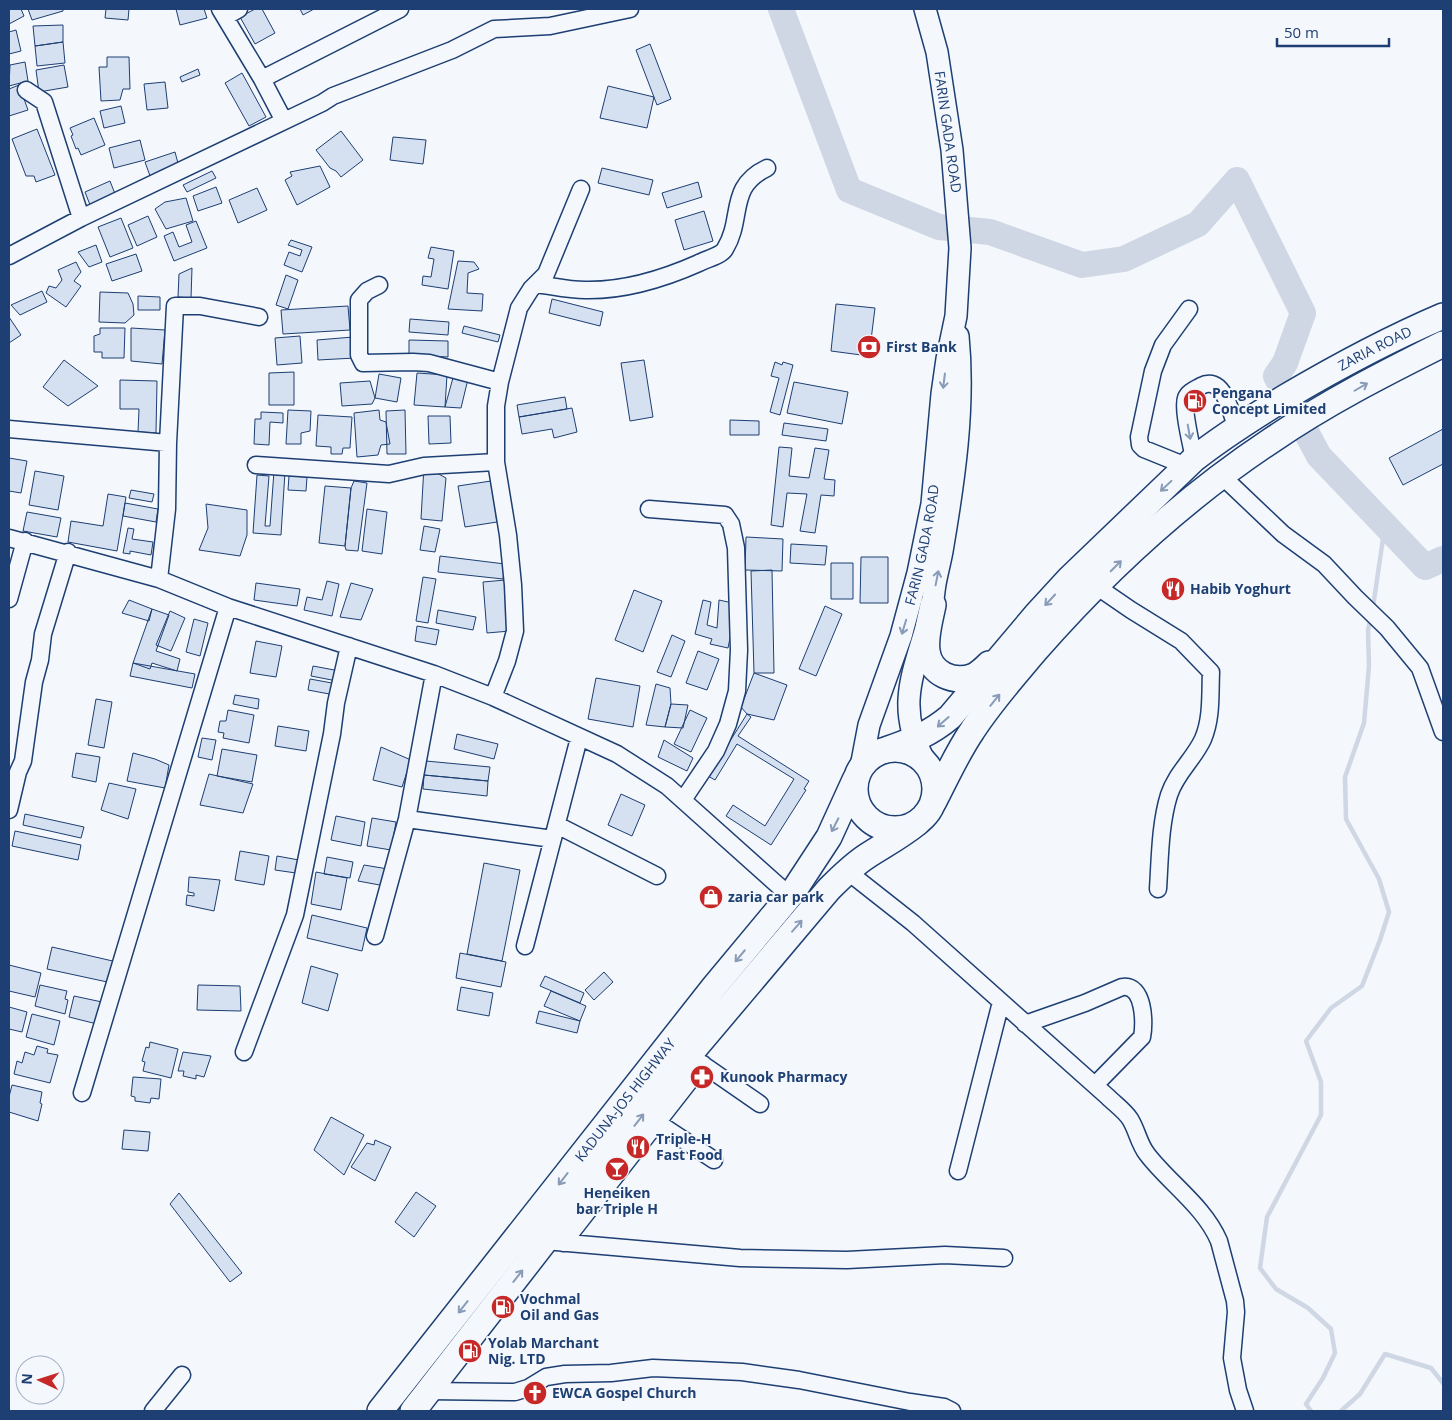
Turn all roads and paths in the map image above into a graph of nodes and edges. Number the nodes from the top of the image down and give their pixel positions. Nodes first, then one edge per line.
1 (239, 9) edge
2 (400, 9) edge
3 (630, 9) edge
4 (926, 9) edge
5 (222, 13) edge
6 (262, 79) junction
7 (26, 90) dead end
8 (284, 121) junction
9 (767, 168) dead end
10 (580, 189) dead end
11 (81, 218) junction
12 (9, 256) edge
13 (536, 284) junction
14 (379, 285) dead end
15 (1189, 309) dead end
16 (956, 316) junction
17 (1443, 316) edge
18 (259, 317) dead end
19 (1443, 344) edge
20 (500, 382) junction
21 (9, 429) edge
22 (1237, 429) junction
23 (168, 443) junction
24 (496, 462) junction
25 (1190, 463) junction
26 (256, 464) dead end
27 (1222, 476) junction
28 (649, 510) dead end
29 (17, 539) edge
30 (68, 552) junction
31 (159, 579) junction
32 (1096, 586) junction
33 (9, 600) edge
34 (933, 605) junction
35 (228, 607) junction
36 (349, 646) junction
37 (1003, 653) junction
38 (434, 674) junction
39 (493, 697) junction
40 (1443, 732) edge
41 (579, 738) junction
42 (919, 750) junction
43 (858, 773) junction
44 (683, 800) junction
45 (934, 801) junction
46 (9, 810) edge
47 (407, 819) junction
48 (917, 824) junction
49 (555, 832) junction
50 (847, 870) junction
51 (657, 876) dead end
52 (1158, 889) dead end
53 (790, 896) junction
54 (375, 936) dead end
55 (525, 946) dead end
56 (1001, 1002) junction
57 (1025, 1024) junction
58 (244, 1052) dead end
59 (696, 1060) junction
60 (1095, 1085) junction
61 (82, 1093) dead end
62 (760, 1104) dead end
63 (658, 1123) junction
64 (714, 1160) dead end
65 (958, 1171) dead end
66 (554, 1242) junction
67 (1004, 1258) dead end
68 (182, 1375) dead end
69 (428, 1391) junction
70 (153, 1411) edge
71 (380, 1411) edge
72 (413, 1411) edge
73 (952, 1411) edge
74 (1245, 1411) edge

1 - 5 street
2 - 6 street
3 - 8 street
4 - 16 main road, FARIN GADA ROAD
5 - 6 street
6 - 8 street
7 - 11 street
8 - 11 street
9 - 13 street
10 - 13 street
11 - 12 street
13 - 20 street
14 - 20 street
15 - 25 street
34 -> 16 main road, FARIN GADA ROAD
16 -> 43 main road, FARIN GADA ROAD
17 - 22 highway, ZARIA ROAD
18 - 23 street
27 -> 19 highway
20 - 24 street
21 - 23 street
22 - 25 highway, ZARIA ROAD
22 -> 25 street
23 - 31 street
24 - 26 street
24 - 39 street
25 -> 37 highway, ZARIA ROAD
32 -> 27 highway
27 - 40 street
28 - 44 street
29 - 30 street
29 - 33 street
30 - 31 street
30 - 46 street
31 - 35 street
45 -> 32 highway
32 - 52 street
34 - 37 highway
34 - 42 main road, FARIN GADA ROAD
35 - 36 street
35 - 61 street
36 - 38 street
36 - 58 street
37 -> 42 highway
38 - 39 street
38 - 47 street
39 - 41 street
41 - 44 street
41 - 49 street
42 - 43 highway
42 - 45 highway
43 - 48 highway
43 -> 53 highway, KADUNA-JOS HIGHWAY
44 - 53 street
45 - 48 highway
47 - 49 street
47 - 54 street
48 - 50 highway, KADUNA-JOS HIGHWAY
49 - 51 street
49 - 55 street
50 - 56 street
59 -> 50 highway, KADUNA-JOS HIGHWAY
53 -> 71 highway, KADUNA-JOS HIGHWAY
56 - 57 street
56 - 65 street
57 - 60 street
57 - 60 street
59 - 62 street
59 - 63 street
66 -> 59 highway, KADUNA-JOS HIGHWAY
60 - 74 street
63 - 64 street
63 - 66 street
66 - 67 street
69 -> 66 highway, KADUNA-JOS HIGHWAY
68 - 70 street
69 - 72 highway, KADUNA-JOS HIGHWAY
69 - 73 street

